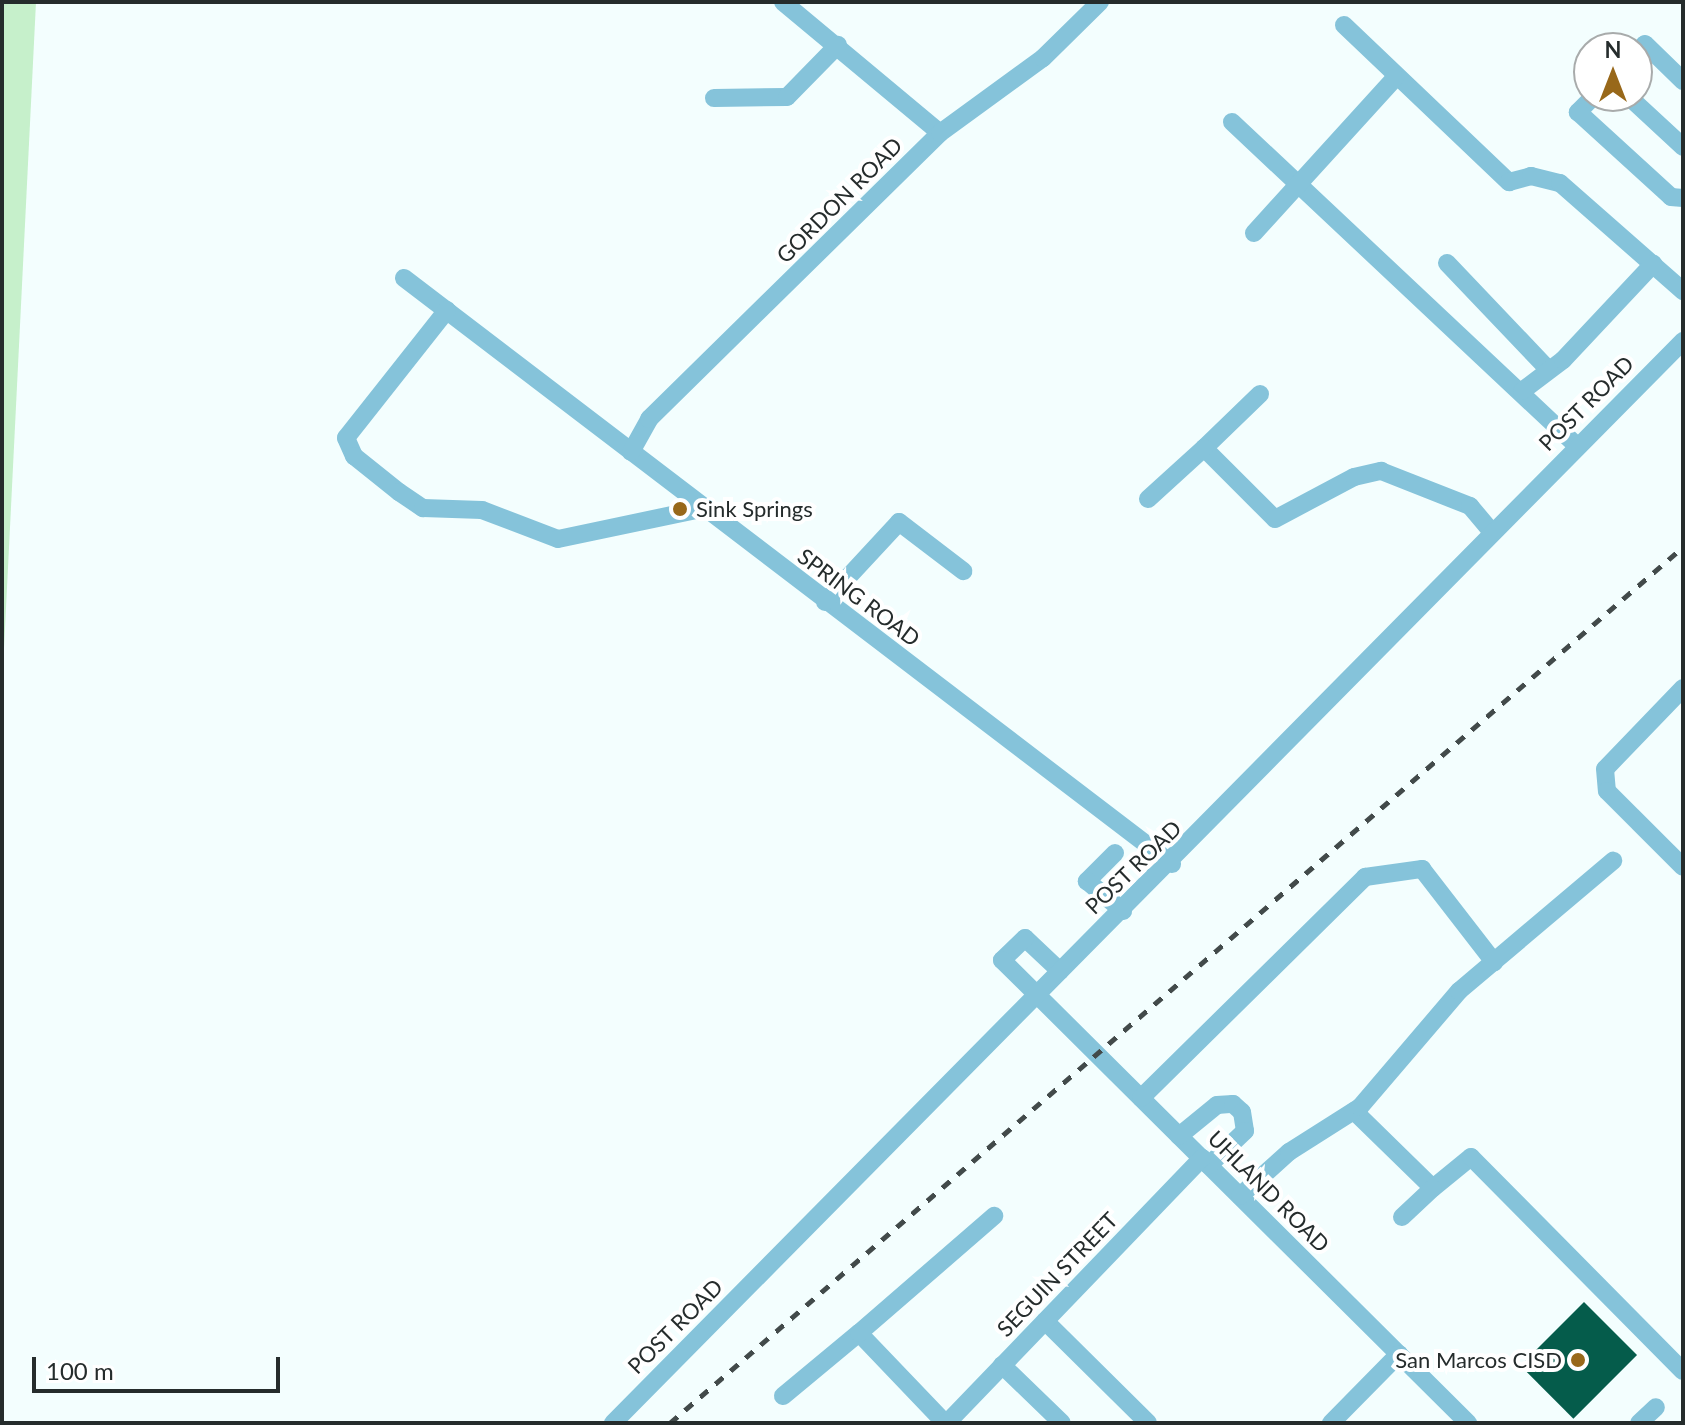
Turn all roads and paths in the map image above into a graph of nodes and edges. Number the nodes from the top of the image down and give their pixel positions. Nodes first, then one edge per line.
1 (783, 2) edge
2 (1100, 2) edge
3 (1344, 25) dead end
4 (838, 45) junction
5 (1653, 52) edge
6 (1395, 78) junction
7 (1683, 81) edge
8 (714, 98) dead end
9 (1578, 112) edge
10 (1645, 112) edge
11 (1232, 122) dead end
12 (940, 133) junction
13 (1683, 147) edge
14 (1299, 186) junction
15 (1683, 198) edge
16 (1254, 233) dead end
17 (1447, 263) dead end
18 (1653, 264) junction
19 (404, 278) dead end
20 (1683, 291) edge
21 (447, 310) junction
22 (1683, 341) edge
23 (1545, 366) junction
24 (1522, 391) junction
25 (1260, 394) dead end
26 (1577, 446) junction
27 (1204, 448) junction
28 (631, 452) junction
29 (1148, 499) dead end
30 (705, 508) junction
31 (1492, 532) junction
32 (963, 571) dead end
33 (825, 602) junction
34 (1683, 688) edge
35 (1115, 853) dead end
36 (1613, 861) dead end
37 (1172, 864) junction
38 (1683, 867) edge
39 (1123, 911) junction
40 (1494, 962) junction
41 (1060, 971) junction
42 (1036, 994) junction
43 (1141, 1098) junction
44 (1354, 1111) junction
45 (1179, 1136) junction
46 (1206, 1162) junction
47 (1433, 1188) junction
48 (1240, 1196) junction
49 (994, 1216) dead end
50 (1402, 1217) dead end
51 (1045, 1321) junction
52 (859, 1333) junction
53 (1399, 1354) junction
54 (1002, 1365) junction
55 (1683, 1371) edge
56 (783, 1396) dead end
57 (1656, 1407) dead end
58 (1050, 1419) edge
59 (613, 1423) edge
60 (946, 1423) edge
61 (1148, 1423) edge
62 (1331, 1423) edge
63 (1468, 1423) edge
64 (1639, 1423) edge

1 - 4 street
2 - 12 street, GORDON ROAD
3 - 6 street
4 - 8 street
4 - 12 street
5 - 7 street
6 - 14 street
6 - 18 street
9 - 15 street
10 - 13 street
11 - 14 street
12 - 28 street, GORDON ROAD
14 - 16 street
14 - 24 street
17 - 23 street
18 - 20 street
18 - 23 street
19 - 21 street, SPRING ROAD
21 - 28 street, SPRING ROAD
21 - 30 street
22 - 26 street, POST ROAD
23 - 24 street
24 - 26 street
25 - 27 street
26 - 31 street, POST ROAD
27 - 29 street
27 - 31 street
28 - 30 street, SPRING ROAD
30 - 33 street, SPRING ROAD
31 - 37 street, POST ROAD
32 - 33 street
33 - 37 street, SPRING ROAD
34 - 38 street
35 - 39 street
36 - 40 street
37 - 39 street, POST ROAD
39 - 41 street, POST ROAD
40 - 43 street
40 - 44 street
41 - 42 street, POST ROAD
41 - 42 street, UHLAND ROAD
42 - 43 street, UHLAND ROAD
42 - 59 street, POST ROAD
43 - 45 street, UHLAND ROAD
44 - 47 street
44 - 48 street
45 - 46 street, UHLAND ROAD
45 - 46 street, SEGUIN STREET
46 - 48 street, UHLAND ROAD
46 - 51 street, SEGUIN STREET
47 - 50 street
47 - 55 street
48 - 53 street, UHLAND ROAD
49 - 52 street
51 - 54 street, SEGUIN STREET
51 - 61 street
52 - 56 street
52 - 60 street
53 - 62 street
53 - 63 street, UHLAND ROAD
54 - 58 street
54 - 60 street, SEGUIN STREET
57 - 64 street

